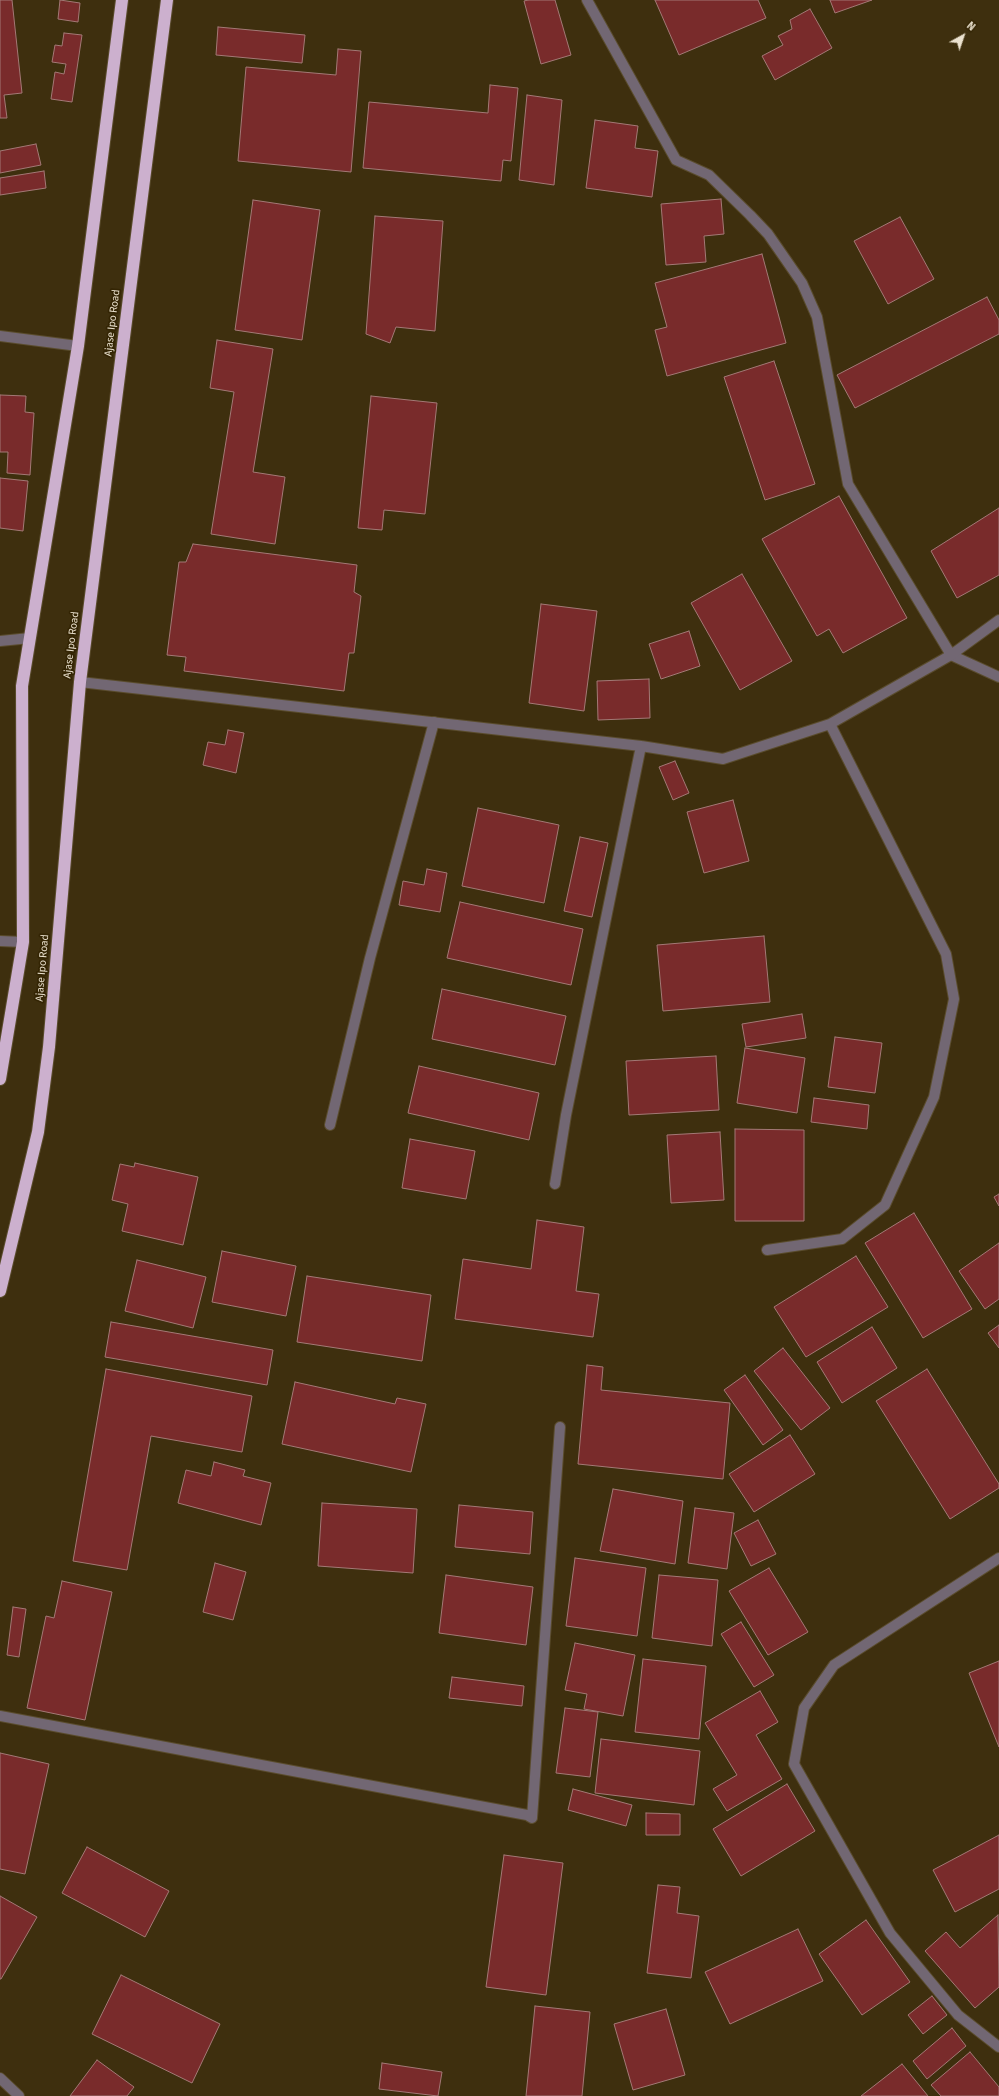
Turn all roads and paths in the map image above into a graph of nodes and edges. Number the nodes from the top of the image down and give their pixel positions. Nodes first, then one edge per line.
1 (122, 0) edge
2 (166, 0) edge
3 (587, 0) edge
4 (0, 336) edge
5 (78, 346) junction
6 (999, 620) edge
7 (30, 638) junction
8 (0, 641) edge
9 (951, 655) junction
10 (999, 677) edge
11 (80, 682) junction
12 (434, 722) junction
13 (830, 724) junction
14 (641, 746) junction
15 (0, 941) edge
16 (23, 942) junction
17 (0, 1079) edge
18 (330, 1126) dead end
19 (555, 1184) dead end
20 (766, 1250) dead end
21 (0, 1291) edge
22 (560, 1428) dead end
23 (999, 1558) edge
24 (0, 1716) edge
25 (999, 2047) edge
26 (0, 2078) edge
27 (19, 2096) edge

1 - 5 highway, Ajase Ipo Road
2 - 11 highway, Ajase Ipo Road
3 - 9 street
4 - 5 street
5 - 7 highway, Ajase Ipo Road
6 - 9 street
7 - 8 street
7 - 16 highway, Ajase Ipo Road
9 - 10 street
9 - 13 street
11 - 12 street
11 - 21 highway, Ajase Ipo Road
12 - 14 street
12 - 18 street
13 - 14 street
13 - 20 street
14 - 19 street
15 - 16 street
16 - 17 highway, Ajase Ipo Road
22 - 24 street
23 - 25 street
26 - 27 street

